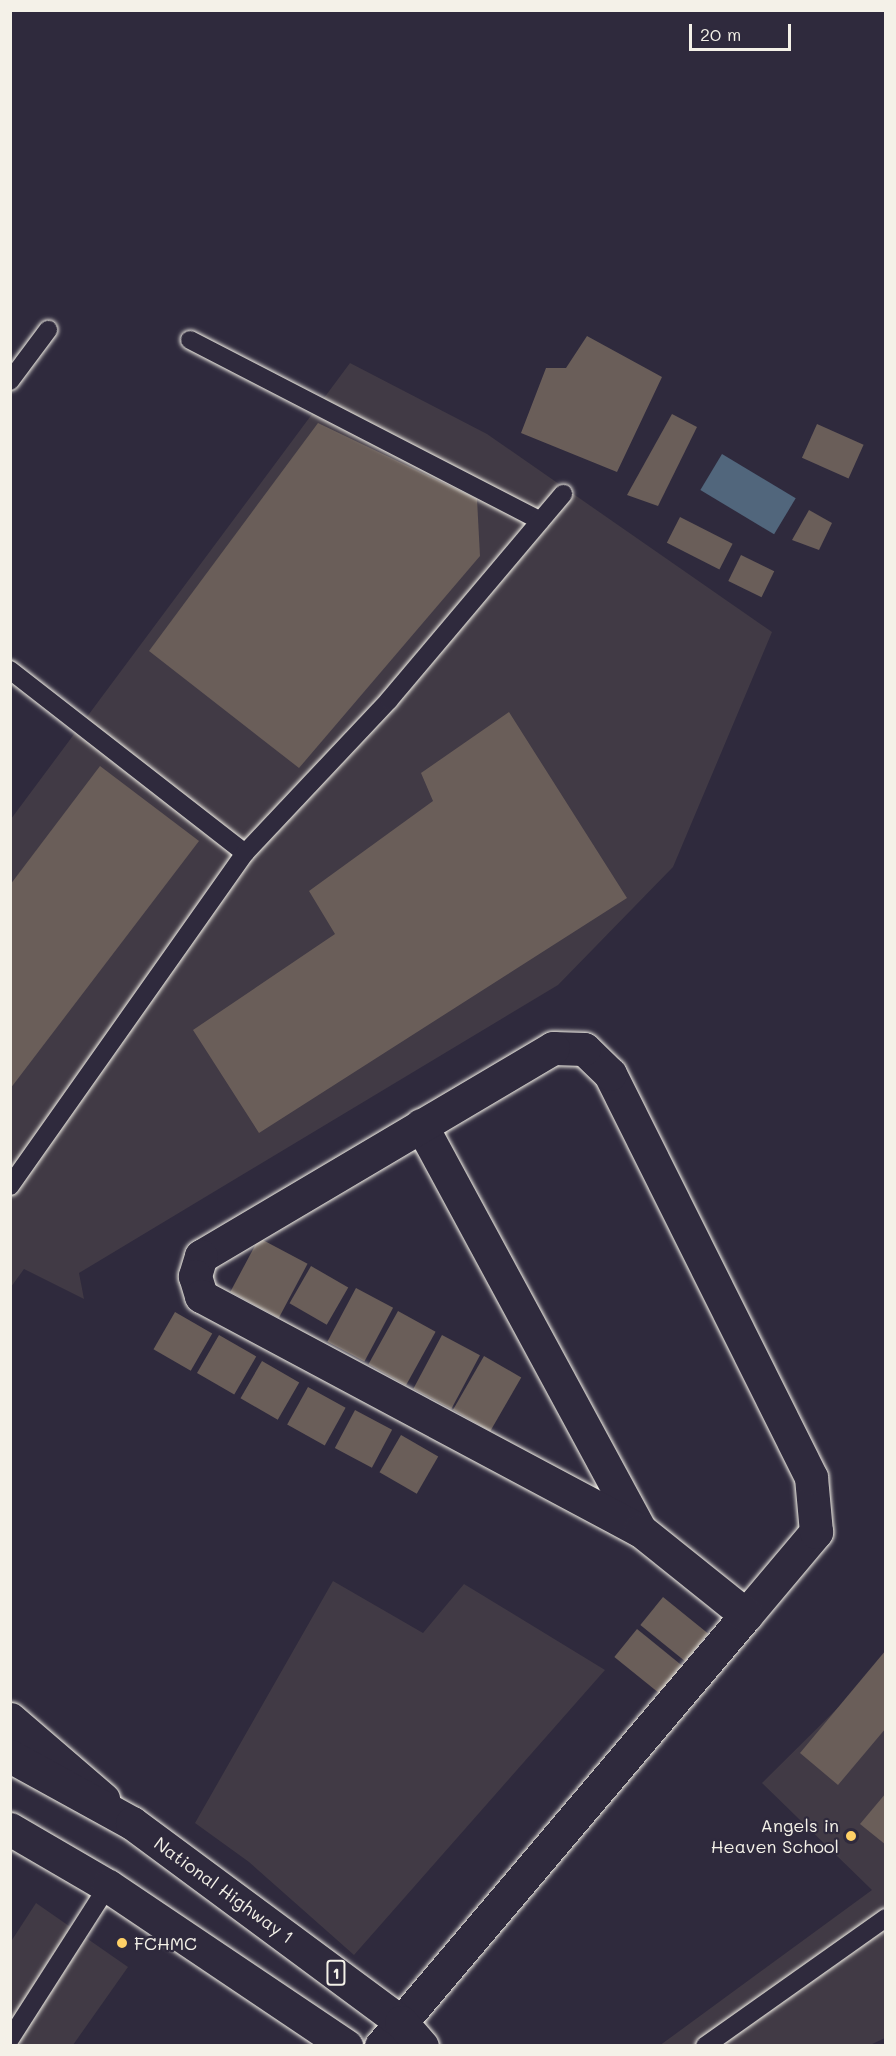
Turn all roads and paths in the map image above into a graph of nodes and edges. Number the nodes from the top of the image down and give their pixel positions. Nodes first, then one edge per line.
1 (48, 330) dead end
2 (190, 340) dead end
3 (10, 381) edge
4 (563, 494) dead end
5 (540, 521) junction
6 (10, 670) edge
7 (245, 853) junction
8 (421, 1125) junction
9 (10, 1186) edge
10 (640, 1530) junction
11 (746, 1616) junction
12 (10, 1719) edge
13 (10, 1756) edge
14 (132, 1823) junction
15 (10, 1829) edge
16 (108, 1886) junction
17 (885, 1918) edge
18 (10, 2038) edge
19 (402, 2038) edge
20 (346, 2046) edge
21 (705, 2046) edge

1 - 3 lane
2 - 5 lane
4 - 5 lane
5 - 7 lane
6 - 7 lane
7 - 9 lane
8 - 10 main road
8 - 10 main road
8 - 11 main road
10 - 11 main road
11 - 19 main road
12 - 14 main road
13 - 14 main road, National Highway 1 / 1
14 - 19 main road, National Highway 1 / 1
15 - 16 main road
16 - 18 lane
16 - 20 main road
17 - 21 lane

